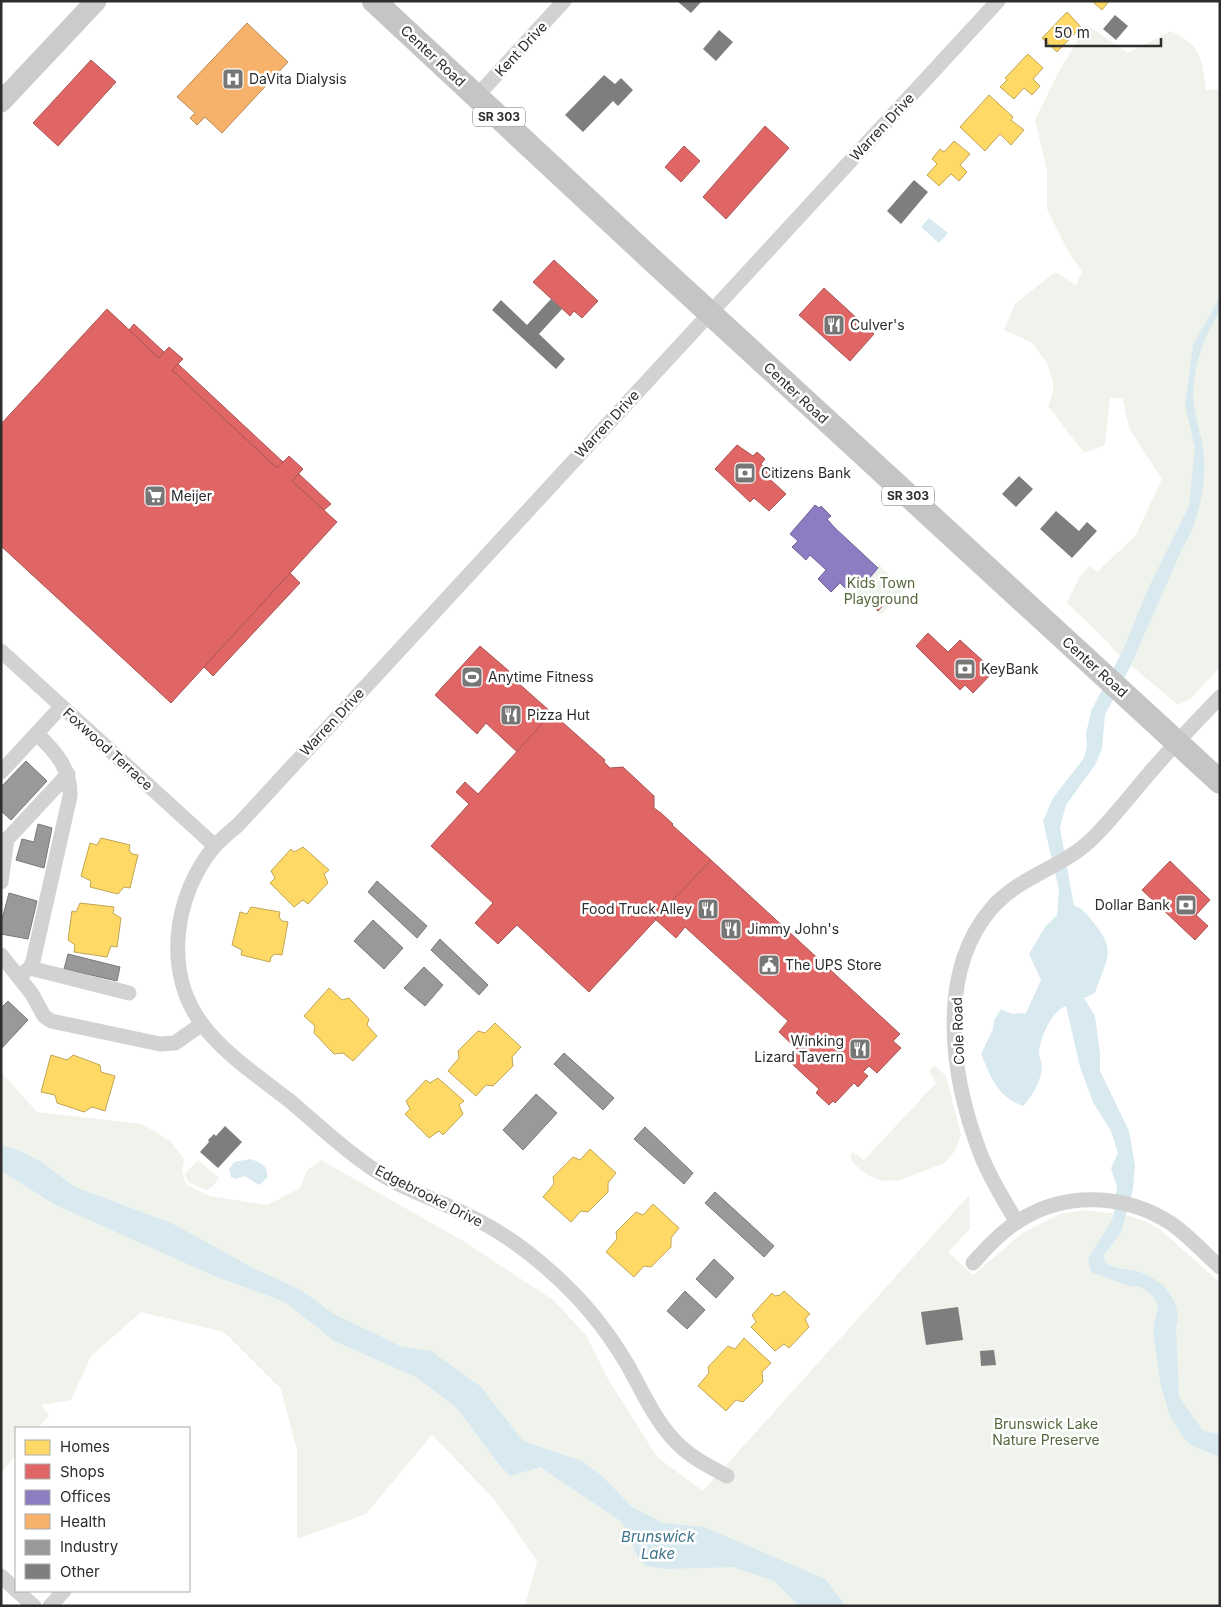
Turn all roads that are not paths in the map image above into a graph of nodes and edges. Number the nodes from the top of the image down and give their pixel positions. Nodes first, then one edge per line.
1 (96, 1) edge
2 (374, 1) edge
3 (564, 1) edge
4 (998, 1) edge
5 (477, 96) junction
6 (1, 102) edge
7 (710, 314) junction
8 (1, 651) edge
9 (1220, 697) edge
10 (61, 707) junction
11 (37, 734) junction
12 (1177, 742) junction
13 (1, 772) edge
14 (68, 774) junction
15 (1220, 782) edge
16 (4, 842) edge
17 (215, 846) junction
18 (1, 882) edge
19 (1, 955) edge
20 (24, 972) junction
21 (129, 993) dead end
22 (202, 1024) junction
23 (1017, 1222) junction
24 (972, 1264) dead end
25 (1220, 1267) edge
26 (727, 1476) dead end
27 (1, 1576) edge
28 (15, 1588) edge
29 (19, 1592) edge
30 (63, 1592) edge
31 (34, 1606) edge
32 (50, 1606) edge

1 - 6 street
2 - 5 main road, Center Road / SR 303
3 - 5 street, Kent Drive
4 - 7 street, Warren Drive
5 - 7 main road, Center Road / SR 303
7 - 12 main road, Center Road / SR 303
7 - 17 street, Warren Drive
8 - 10 street, Foxwood Terrace
9 - 12 street, Cole Road
10 - 11 street
10 - 17 street, Foxwood Terrace
11 - 13 street
11 - 14 street
12 - 15 main road, Center Road / SR 303
12 - 23 street, Cole Road
14 - 16 street
14 - 20 street
16 - 18 street
17 - 22 street, Edgebrooke Drive
19 - 20 street
20 - 21 street
20 - 22 street
22 - 26 street, Edgebrooke Drive
23 - 24 street
23 - 25 street
27 - 28 street
29 - 31 street
30 - 32 street

